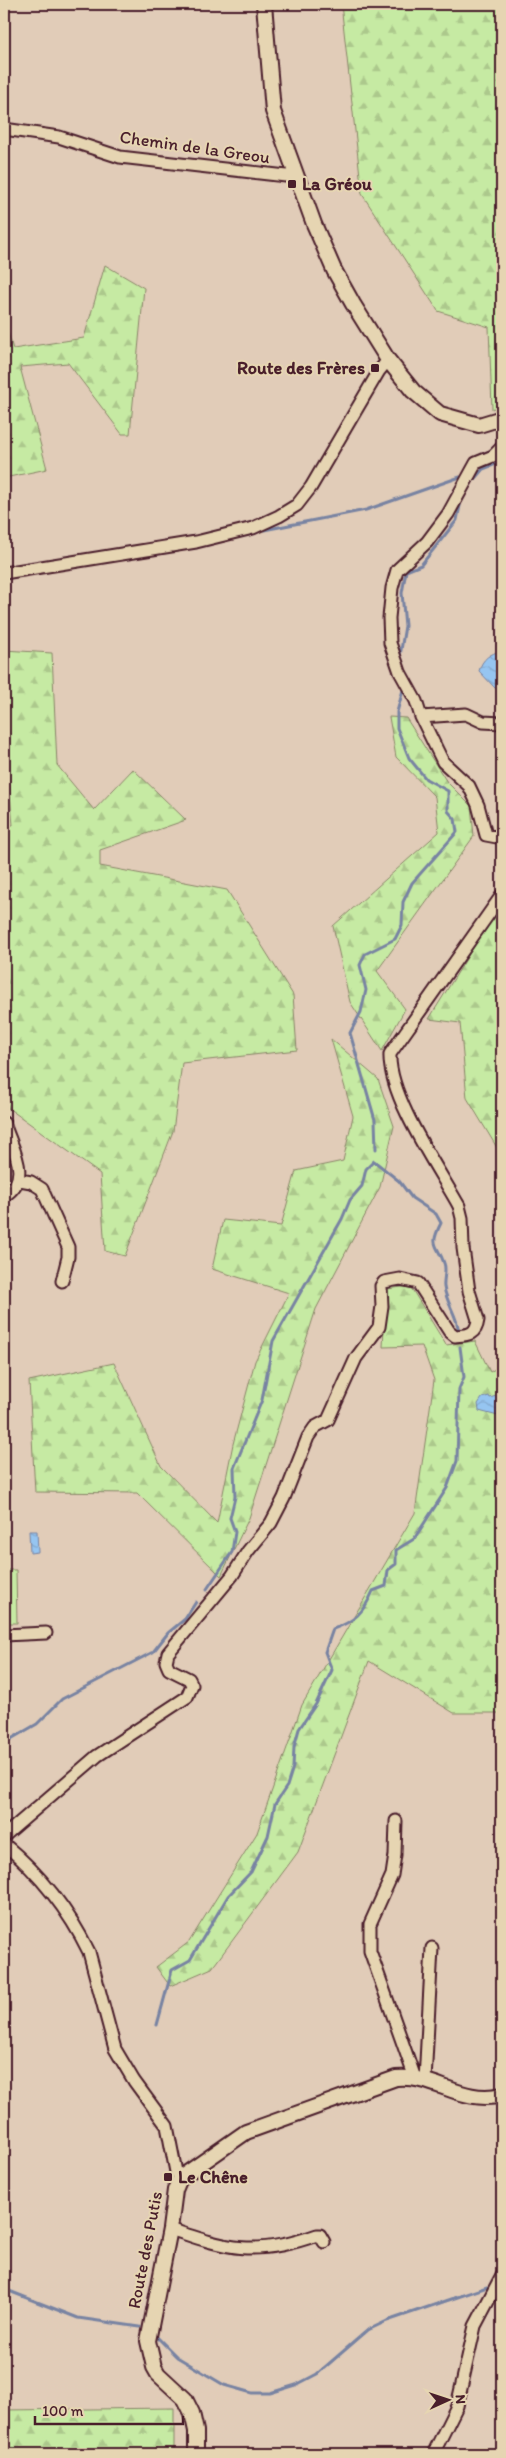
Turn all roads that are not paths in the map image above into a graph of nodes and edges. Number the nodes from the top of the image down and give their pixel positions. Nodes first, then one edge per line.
1 (264, 4) edge
2 (4, 129) edge
3 (295, 175) junction
4 (388, 360) junction
5 (502, 418) edge
6 (502, 447) edge
7 (4, 573) edge
8 (421, 717) junction
9 (502, 723) edge
10 (502, 838) edge
11 (502, 895) edge
12 (4, 1123) edge
13 (20, 1180) junction
14 (4, 1196) edge
15 (62, 1281) dead end
16 (46, 1633) dead end
17 (4, 1635) edge
18 (396, 1821) dead end
19 (4, 1836) edge
20 (4, 1844) edge
21 (432, 1948) dead end
22 (420, 2079) junction
23 (502, 2094) edge
24 (180, 2178) junction
25 (170, 2229) junction
26 (324, 2242) dead end
27 (502, 2275) edge
28 (196, 2454) edge
29 (433, 2454) edge

1 - 3 street
2 - 3 street, Chemin de la Greou
3 - 4 street
4 - 5 street
4 - 7 street
6 - 8 street
8 - 9 street
8 - 10 street
11 - 19 street
12 - 13 street
13 - 14 street
13 - 15 street
16 - 17 street
18 - 22 street
20 - 24 street
21 - 22 street
22 - 23 street, Route des Putis
22 - 24 street, Route des Putis
24 - 25 street, Route des Putis
25 - 26 street
25 - 28 street, Route des Putis
27 - 29 street

